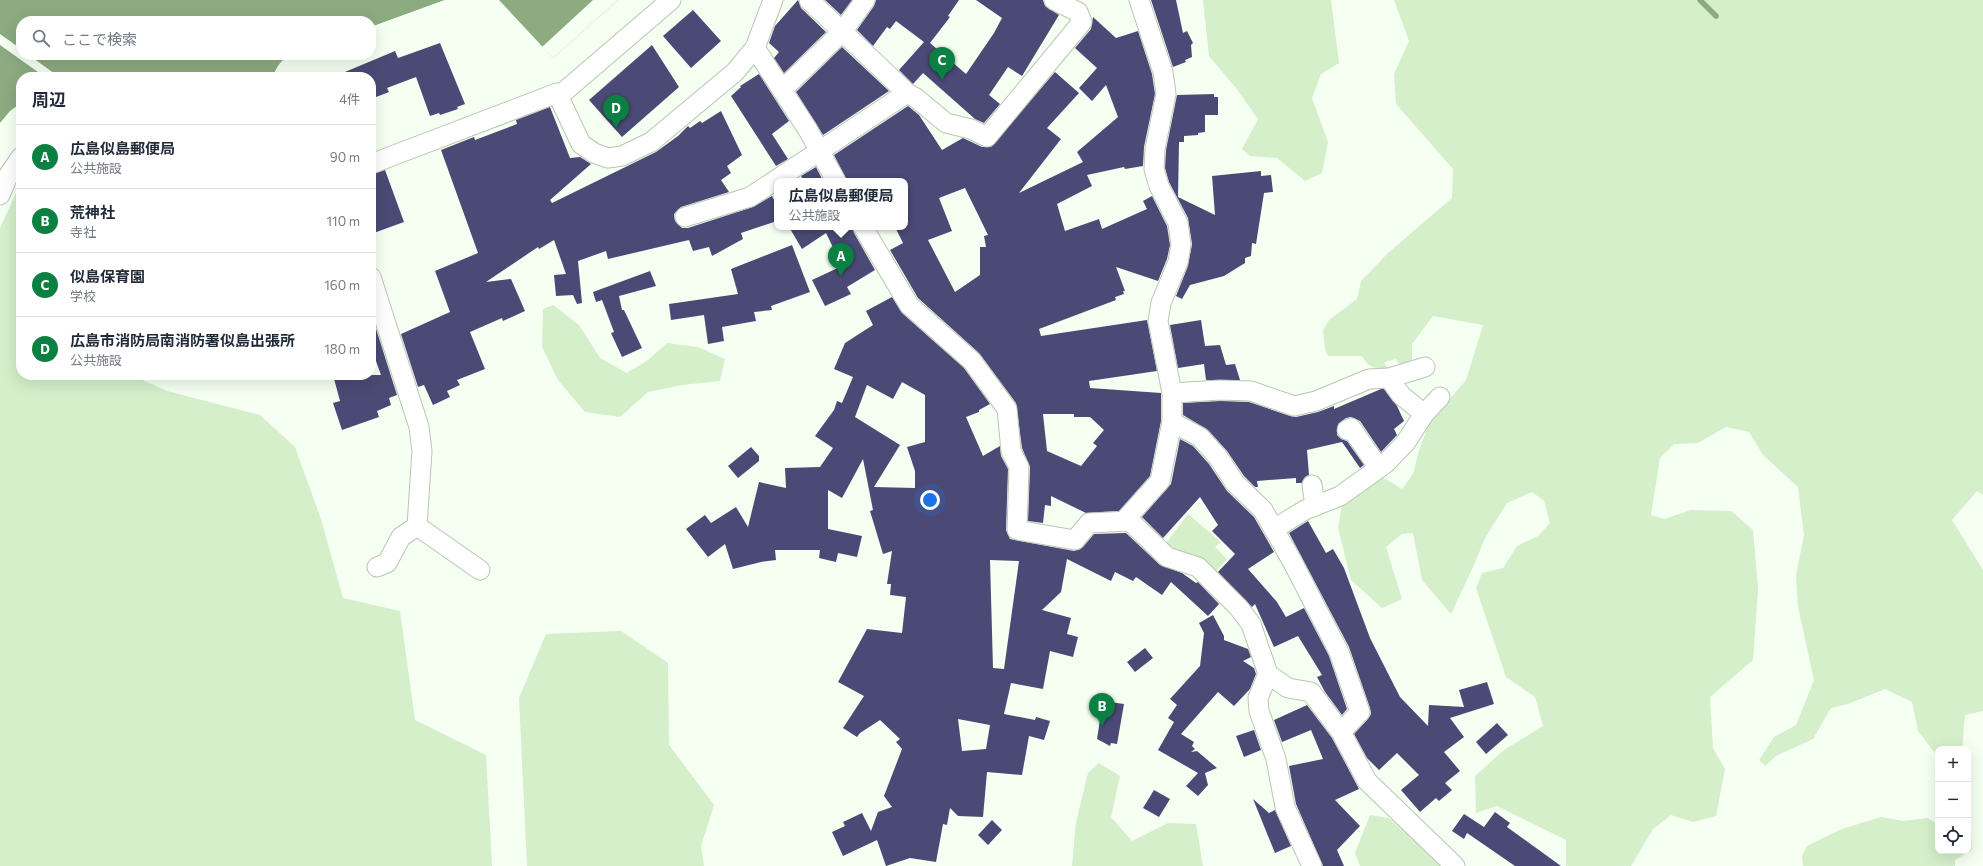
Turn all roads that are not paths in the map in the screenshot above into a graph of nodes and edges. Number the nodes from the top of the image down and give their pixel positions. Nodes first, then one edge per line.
1 (671, 0) edge
2 (773, 0) edge
3 (864, 0) edge
4 (1054, 0) edge
5 (1139, 0) edge
6 (818, 3) edge
7 (842, 31) junction
8 (755, 48) junction
9 (782, 90) junction
10 (907, 93) junction
11 (559, 96) junction
12 (819, 150) junction
13 (376, 162) edge
14 (16, 164) edge
15 (778, 178) edge
16 (834, 178) edge
17 (774, 181) edge
18 (0, 195) edge
19 (685, 217) dead end
20 (865, 230) edge
21 (376, 293) edge
22 (1425, 367) dead end
23 (1389, 378) junction
24 (1172, 393) junction
25 (1440, 397) dead end
26 (1424, 414) junction
27 (1172, 422) junction
28 (1358, 431) dead end
29 (1379, 468) junction
30 (1351, 478) dead end
31 (1312, 485) dead end
32 (1338, 496) junction
33 (1315, 506) junction
34 (1123, 522) junction
35 (416, 526) junction
36 (1274, 529) junction
37 (376, 567) dead end
38 (480, 570) dead end
39 (1268, 674) junction
40 (1341, 732) junction
41 (1312, 866) edge
42 (1455, 866) edge

1 - 11 street
2 - 8 street
3 - 7 street
4 - 10 street
5 - 24 street
6 - 7 street
7 - 9 street
7 - 10 street
8 - 9 street
8 - 11 street
9 - 12 street
10 - 12 street
11 - 13 street
12 - 15 street
12 - 16 street
14 - 18 street
17 - 19 street
20 - 34 street
21 - 35 street
22 - 23 street
23 - 24 street
23 - 26 street
24 - 27 street
25 - 26 street
26 - 29 street
27 - 34 street
27 - 36 street
28 - 29 street
29 - 32 street
30 - 32 street
31 - 33 street
32 - 33 street
33 - 36 street
34 - 39 street
35 - 37 street
35 - 38 street
36 - 40 street
39 - 40 street
39 - 41 street
40 - 42 street

